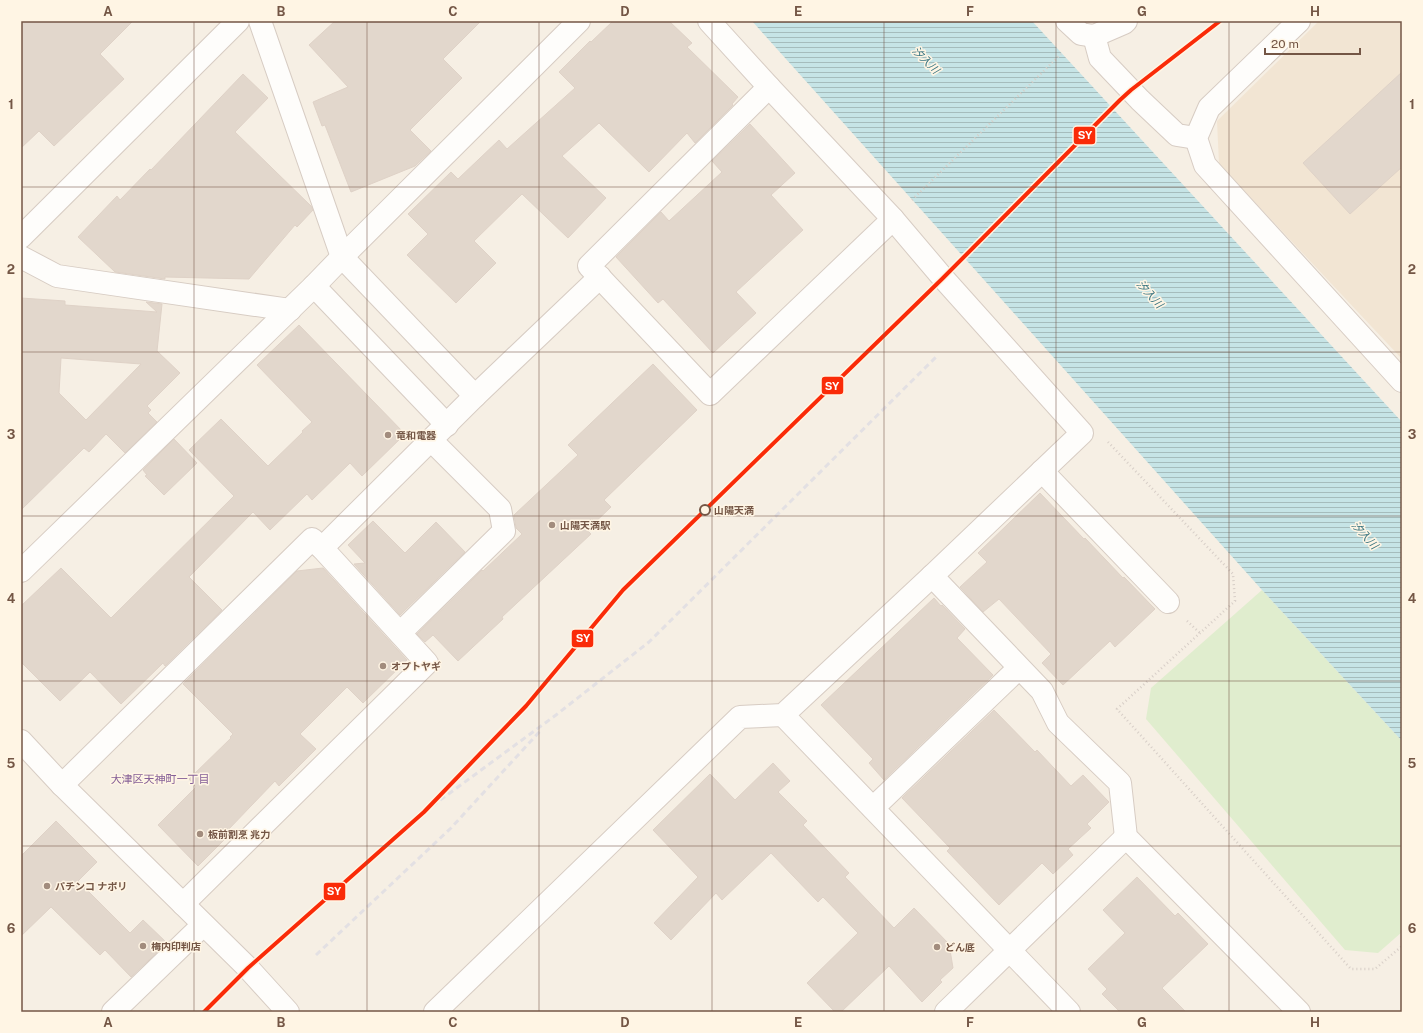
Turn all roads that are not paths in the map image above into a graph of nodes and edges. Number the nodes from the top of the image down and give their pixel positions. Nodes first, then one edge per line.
1 (238, 21) edge
2 (260, 21) edge
3 (579, 21) edge
4 (709, 21) edge
5 (1126, 21) edge
6 (1299, 21) edge
7 (1081, 30) edge
8 (769, 87) junction
9 (1196, 138) junction
10 (893, 219) junction
11 (21, 237) edge
12 (21, 257) edge
13 (342, 257) junction
14 (600, 277) junction
15 (314, 286) junction
16 (290, 310) junction
17 (1402, 381) edge
18 (475, 396) junction
19 (447, 425) junction
20 (431, 440) junction
21 (1042, 471) junction
22 (322, 548) junction
23 (21, 571) edge
24 (932, 576) junction
25 (1168, 602) dead end
26 (400, 633) junction
27 (1019, 668) junction
28 (784, 715) junction
29 (21, 741) edge
30 (62, 785) junction
31 (873, 808) junction
32 (1126, 837) junction
33 (183, 904) junction
34 (204, 924) junction
35 (1010, 950) junction
36 (284, 1011) edge
37 (113, 1012) edge
38 (435, 1012) edge
39 (946, 1012) edge
40 (1070, 1012) edge
41 (1299, 1012) edge

1 - 11 street
2 - 13 street
3 - 13 street
4 - 8 street
5 - 7 street
6 - 9 street
7 - 9 street
8 - 10 street
8 - 14 street
9 - 17 street
10 - 14 street
10 - 21 street
12 - 16 street
13 - 15 street
13 - 18 street
14 - 18 street
15 - 16 street
15 - 19 street
16 - 23 street
18 - 19 street
19 - 20 street
20 - 22 street
20 - 26 street
21 - 24 street
21 - 25 street
22 - 26 street
22 - 30 street
24 - 27 street
24 - 28 street
26 - 33 street
27 - 31 street
27 - 32 street
28 - 31 street
28 - 38 street
29 - 30 street
30 - 33 street
31 - 35 street
32 - 35 street
32 - 41 street
33 - 34 street
34 - 36 street
34 - 37 street
35 - 39 street
35 - 40 street

